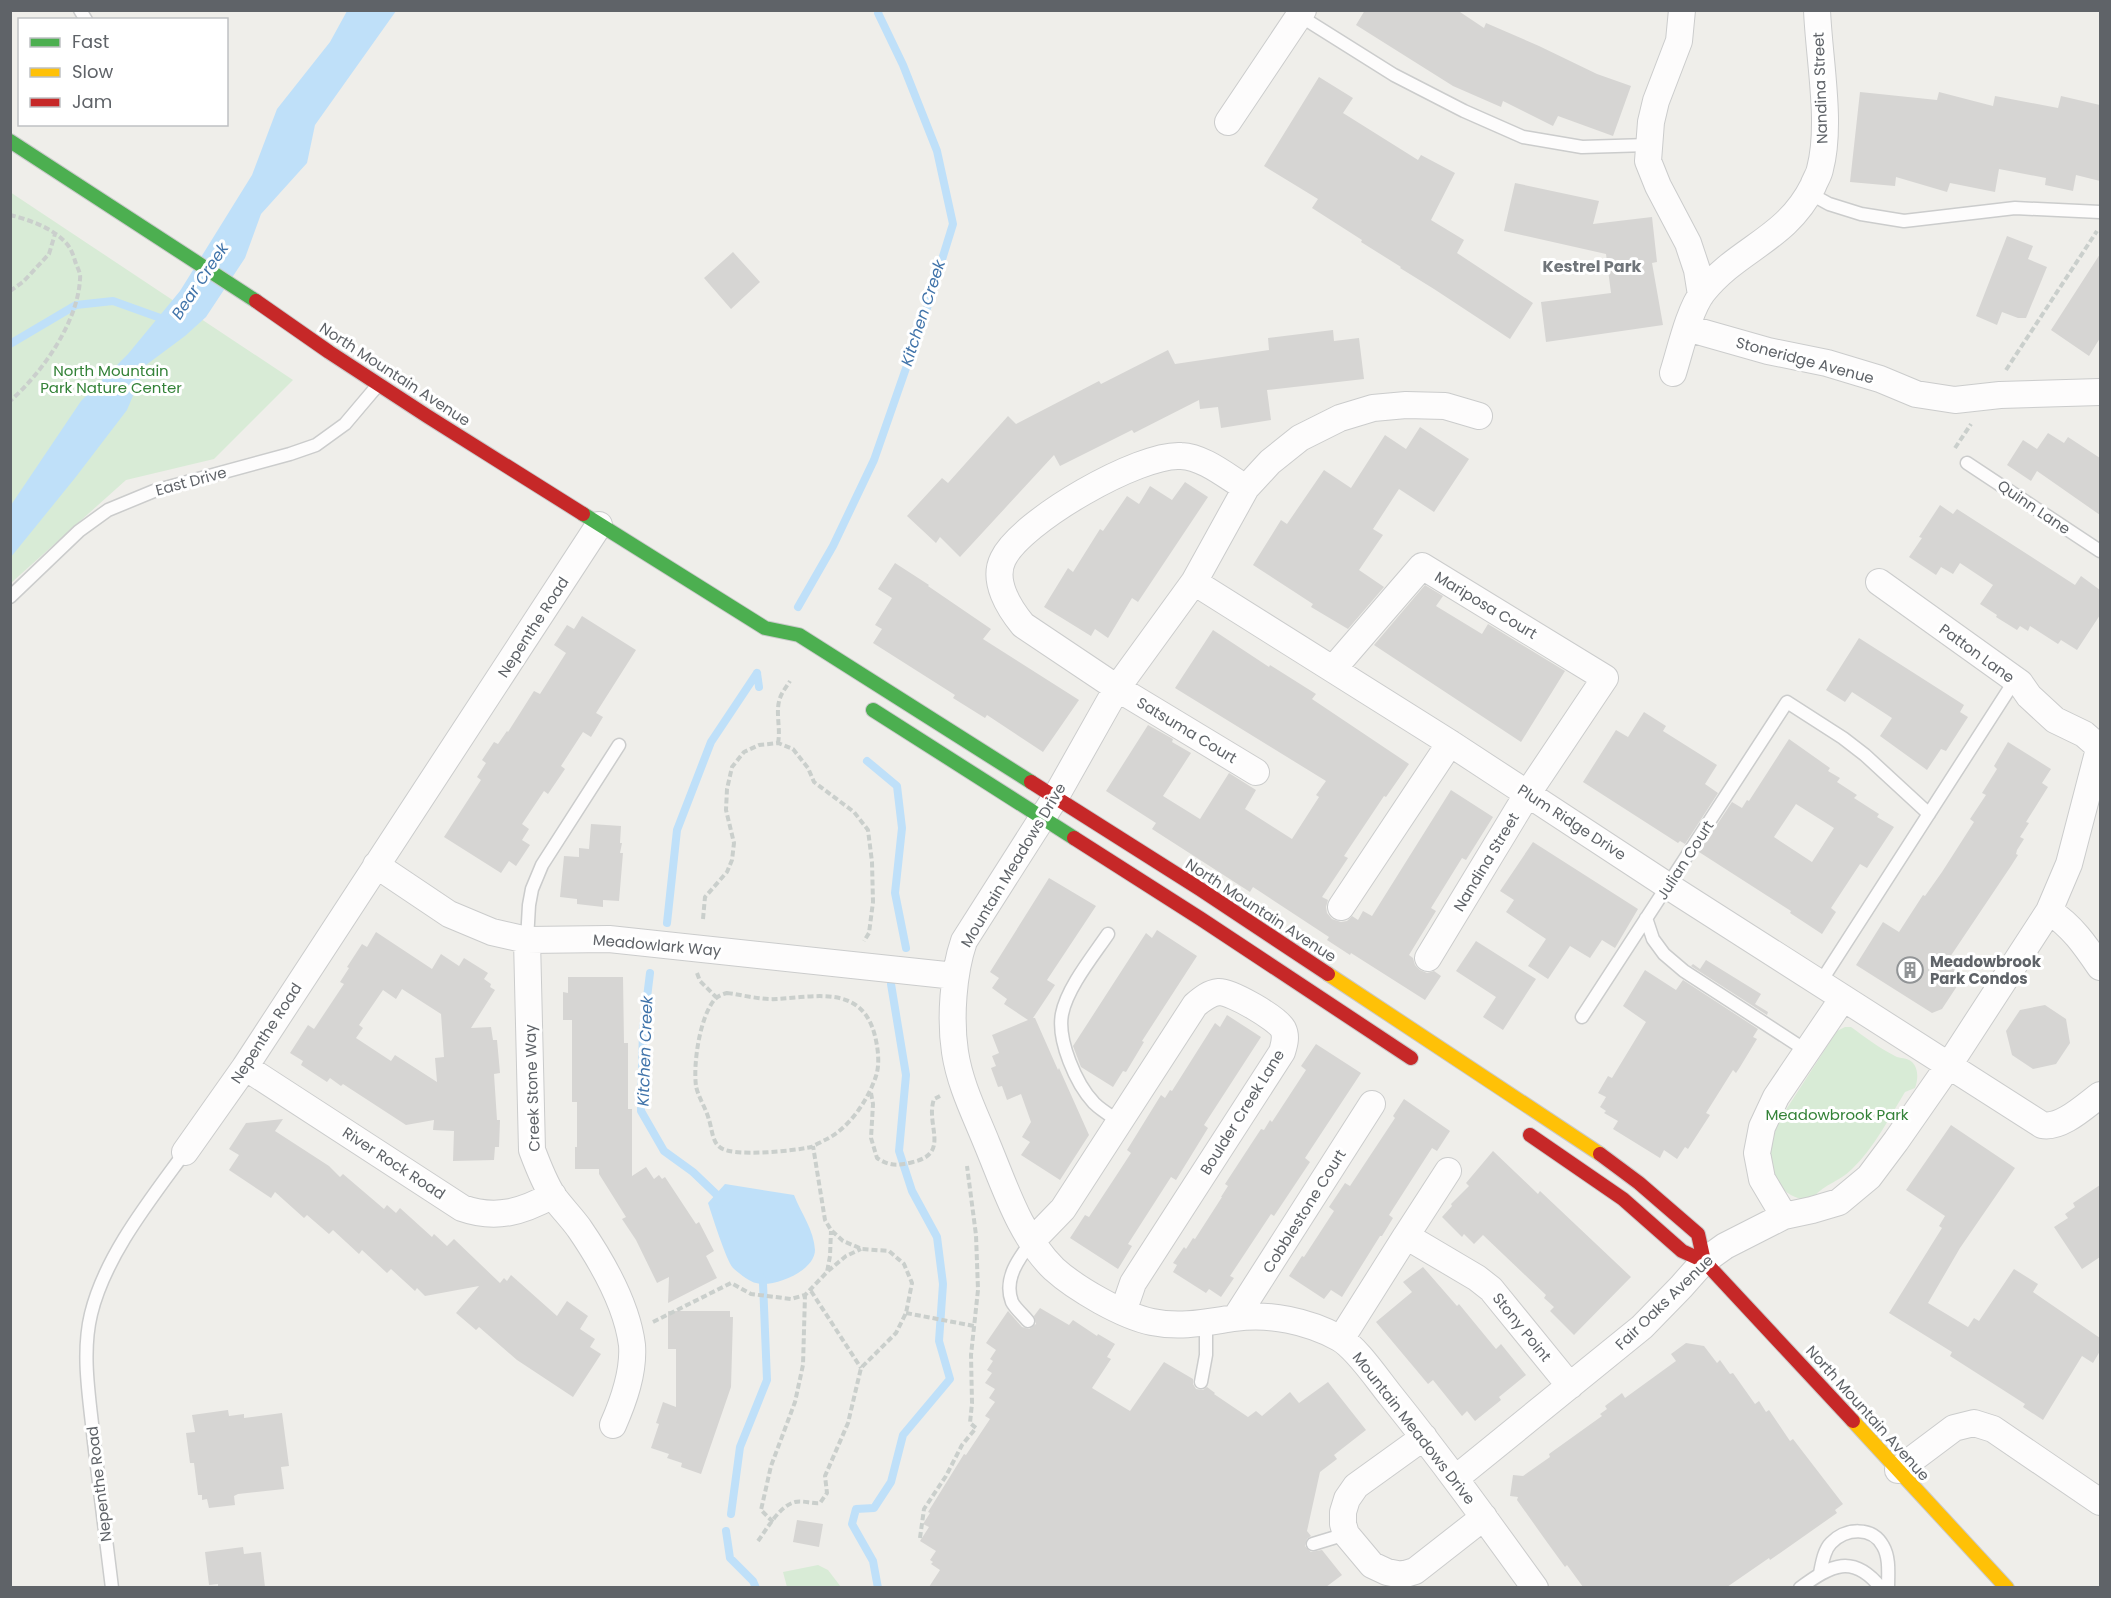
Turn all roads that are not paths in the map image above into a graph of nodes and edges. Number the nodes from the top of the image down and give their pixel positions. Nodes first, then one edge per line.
1 (1682, 10) edge
2 (1817, 10) edge
3 (1301, 13) edge
4 (1228, 122) dead end
5 (10, 141) edge
6 (1648, 145) junction
7 (1809, 194) junction
8 (2100, 212) edge
9 (1701, 295) junction
10 (1687, 328) junction
11 (1673, 373) dead end
12 (379, 384) junction
13 (2100, 392) edge
14 (1479, 416) dead end
15 (1967, 463) dead end
16 (1246, 488) junction
17 (599, 525) junction
18 (2100, 551) edge
19 (1194, 582) junction
20 (1879, 582) dead end
21 (10, 597) edge
22 (765, 628) junction
23 (778, 645) dead end
24 (1333, 669) junction
25 (1605, 678) joint
26 (2015, 680) junction
27 (1117, 688) junction
28 (862, 702) dead end
29 (1450, 743) junction
30 (619, 745) dead end
31 (2100, 747) edge
32 (1256, 772) dead end
33 (1528, 793) junction
34 (1049, 808) junction
35 (1929, 814) junction
36 (376, 866) junction
37 (1668, 886) junction
38 (1341, 907) dead end
39 (2049, 911) junction
40 (1646, 918) junction
41 (1108, 934) dead end
42 (527, 940) junction
43 (1428, 958) dead end
44 (2100, 967) edge
45 (955, 976) junction
46 (1820, 983) junction
47 (1843, 998) junction
48 (1582, 1017) dead end
49 (1807, 1051) junction
50 (1421, 1064) dead end
51 (1949, 1065) junction
52 (245, 1067) junction
53 (2100, 1095) edge
54 (1372, 1104) dead end
55 (1119, 1122) junction
56 (1514, 1125) dead end
57 (185, 1152) joint
58 (1448, 1171) dead end
59 (553, 1195) junction
60 (1784, 1216) junction
61 (1406, 1236) junction
62 (1032, 1241) junction
63 (1704, 1261) junction
64 (1123, 1312) junction
65 (1236, 1317) junction
66 (1028, 1321) dead end
67 (1206, 1323) junction
68 (1341, 1338) junction
69 (1202, 1382) dead end
70 (1570, 1386) junction
71 (613, 1425) dead end
72 (1424, 1437) junction
73 (1898, 1470) junction
74 (1456, 1478) junction
75 (2100, 1502) edge
76 (1484, 1517) junction
77 (1346, 1534) junction
78 (1313, 1544) dead end
79 (1820, 1573) junction
80 (112, 1587) edge
81 (1535, 1587) edge
82 (1800, 1587) edge
83 (1881, 1587) edge
84 (1888, 1587) edge
85 (2007, 1587) edge

1 - 6 street
2 - 7 street, Nandina Street
3 - 4 street
3 - 6 lane
5 - 12 street, North Mountain Avenue
6 - 9 street
7 - 8 lane
7 - 9 street, Nandina Street
9 - 10 street, Nandina Street
10 - 11 street, Nandina Street
10 - 13 street, Stoneridge Avenue
12 - 17 street, North Mountain Avenue
12 - 21 lane, East Drive
14 - 16 street, Mountain Meadows Drive
15 - 18 lane, Quinn Lane
16 - 19 street, Mountain Meadows Drive
16 - 27 street, Satsuma Court
17 - 22 street, North Mountain Avenue
17 - 36 street, Nepenthe Road
19 - 24 street, Plum Ridge Drive
19 - 27 street, Mountain Meadows Drive
20 - 26 street, Patton Lane
22 - 23 street, North Mountain Avenue
22 - 34 street, North Mountain Avenue
24 - 25 street, Mariposa Court
24 - 29 street, Plum Ridge Drive
25 - 33 street, Nandina Street
26 - 31 street, Patton Lane
26 - 35 lane
27 - 32 street, Satsuma Court
27 - 34 street, Mountain Meadows Drive
28 - 34 street, North Mountain Avenue
29 - 33 street, Plum Ridge Drive
29 - 38 street
30 - 42 lane
31 - 39 street, Fair Oaks Avenue
33 - 37 street, Plum Ridge Drive
33 - 43 street, Nandina Street
34 - 45 street, Mountain Meadows Drive
34 - 50 street, North Mountain Avenue
34 - 63 street, North Mountain Avenue
35 - 37 lane, Julian Court
35 - 46 lane
36 - 42 street, Meadowlark Way
36 - 52 street, Nepenthe Road
37 - 40 lane, Julian Court
37 - 46 street, Plum Ridge Drive
39 - 44 street
39 - 51 street, Fair Oaks Avenue
40 - 48 lane, Julian Court
40 - 49 lane
41 - 55 lane
42 - 45 street, Meadowlark Way
42 - 59 street, Creek Stone Way
45 - 62 street, Mountain Meadows Drive
46 - 47 street, Plum Ridge Drive
47 - 49 street
47 - 51 street, Plum Ridge Drive
49 - 60 street
51 - 53 street, Plum Ridge Drive
51 - 60 street, Fair Oaks Avenue
52 - 57 street, Nepenthe Road
52 - 59 street, River Rock Road
54 - 65 street, Cobblestone Court
55 - 62 street, Boulder Creek Lane
55 - 64 street, Boulder Creek Lane
56 - 63 street, North Mountain Avenue
57 - 80 lane, Nepenthe Road
58 - 61 street
59 - 71 street, Creek Stone Way
60 - 63 street, Fair Oaks Avenue
61 - 68 street
61 - 70 street, Stony Point
62 - 64 street, Mountain Meadows Drive
62 - 66 lane
63 - 70 street, Fair Oaks Avenue
63 - 73 street, North Mountain Avenue
64 - 67 street, Mountain Meadows Drive
65 - 67 street, Mountain Meadows Drive
65 - 68 street, Mountain Meadows Drive
67 - 69 lane
68 - 72 street, Mountain Meadows Drive
70 - 74 street, Fair Oaks Avenue
72 - 74 street, Mountain Meadows Drive
72 - 77 street
73 - 75 street
73 - 85 street, North Mountain Avenue
74 - 76 street, Mountain Meadows Drive
76 - 77 street
76 - 81 street, Mountain Meadows Drive
77 - 78 lane
79 - 82 lane
79 - 83 lane
79 - 84 lane

